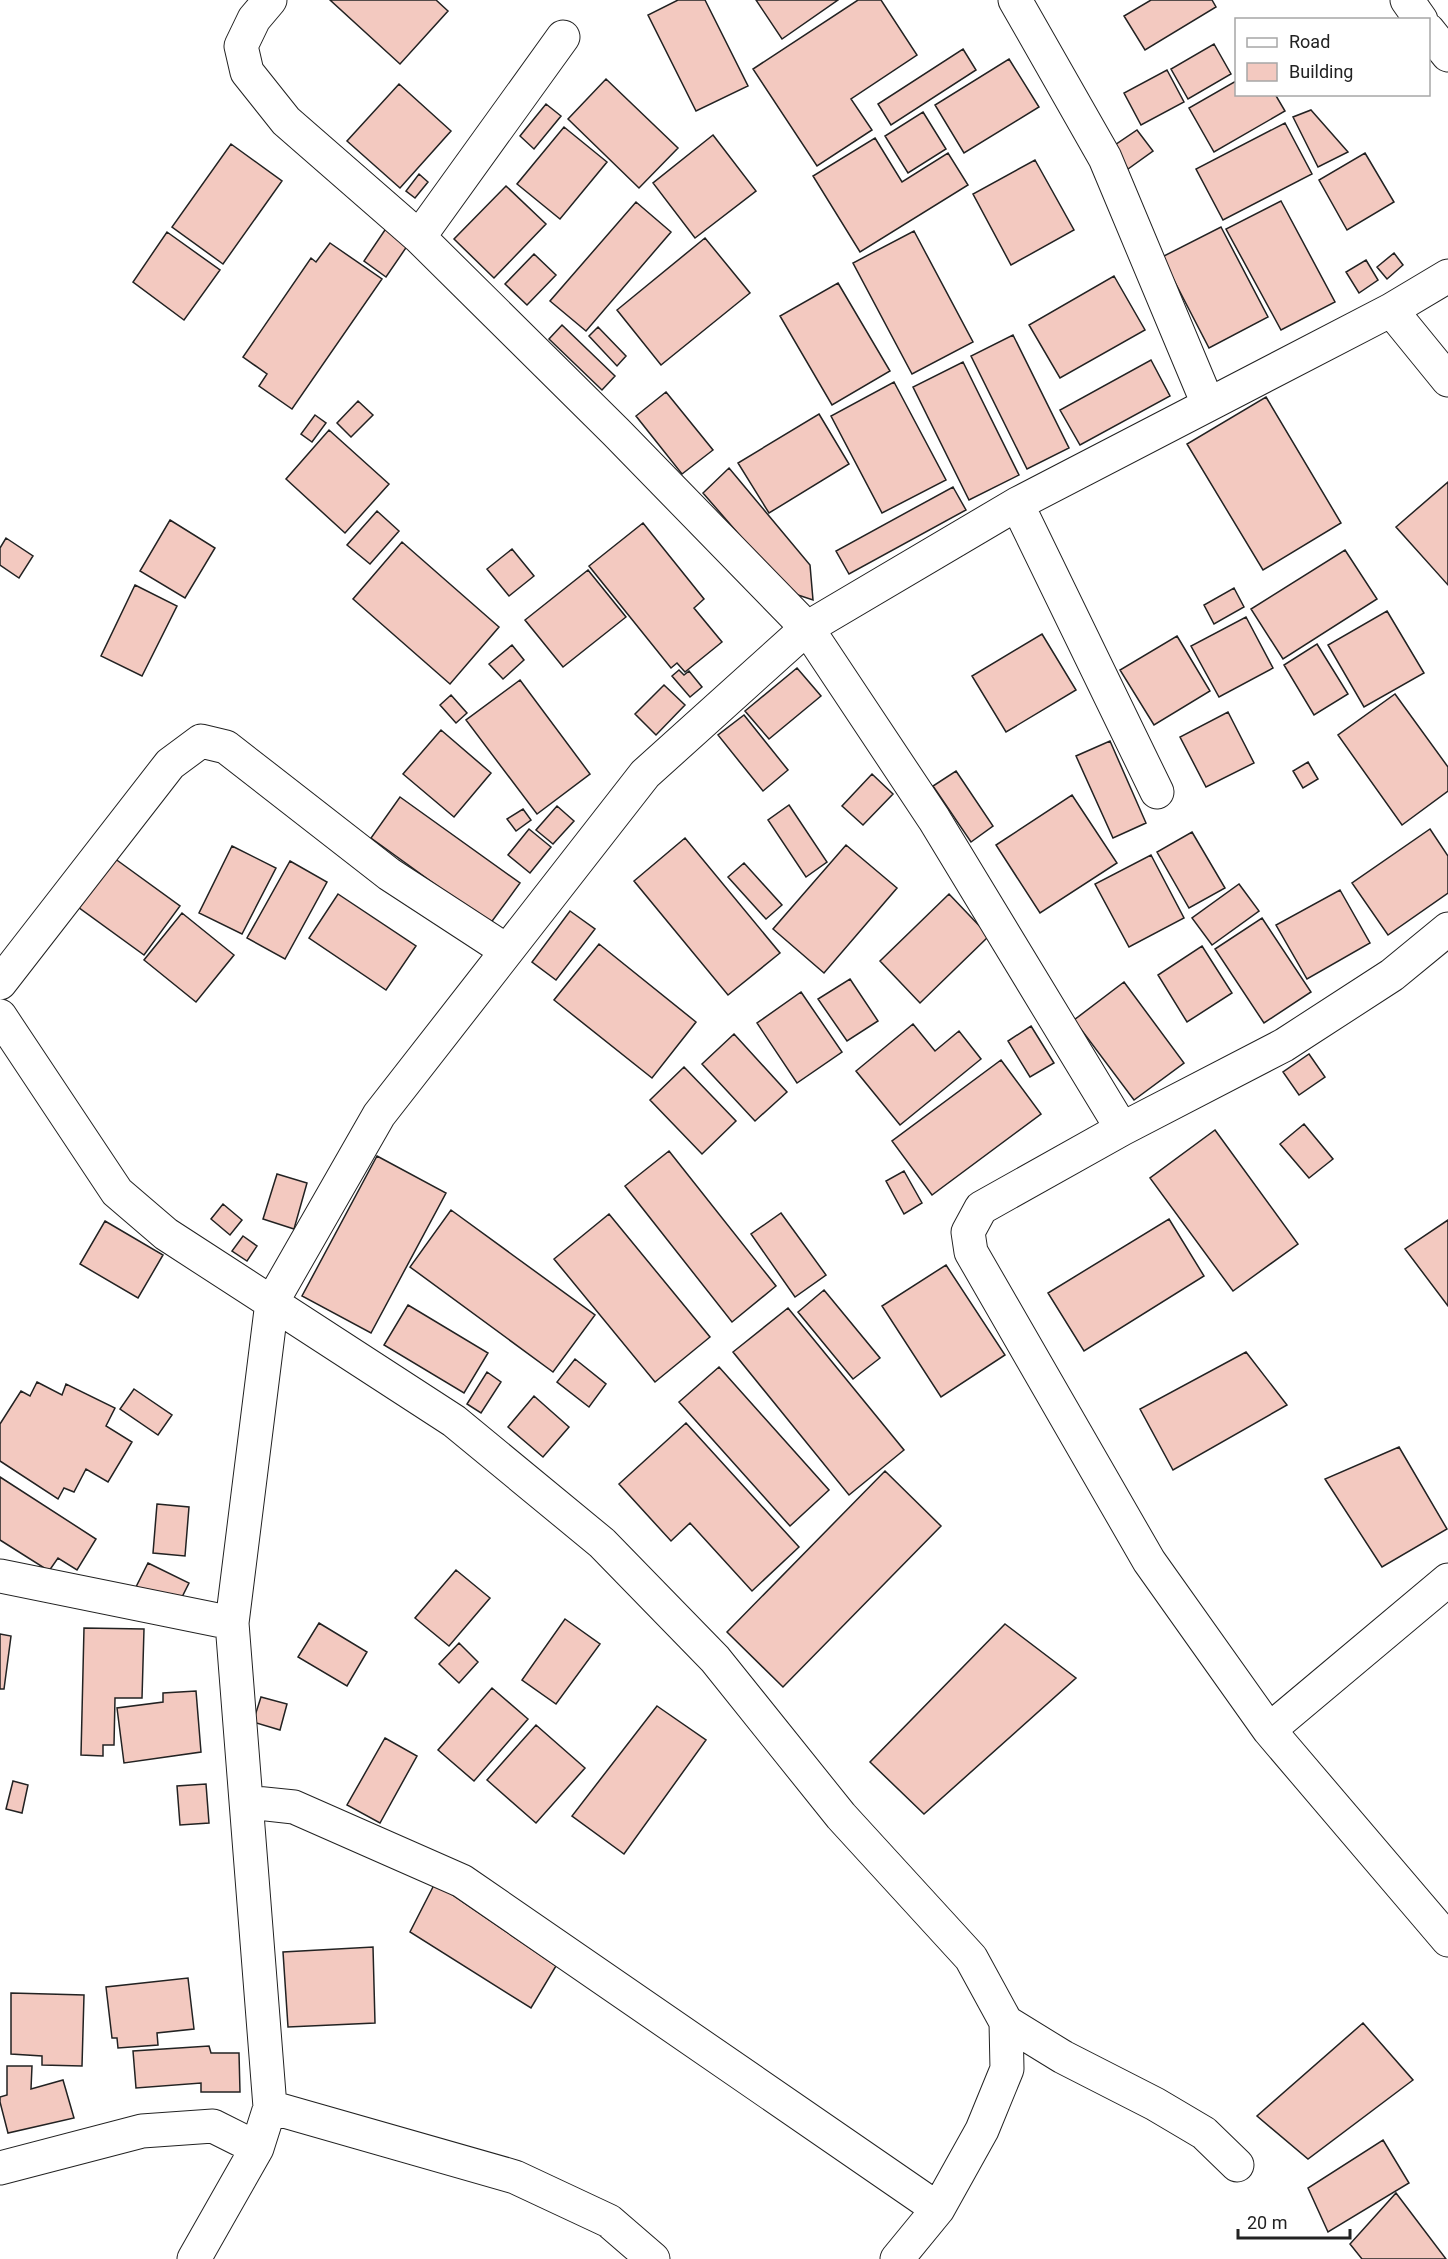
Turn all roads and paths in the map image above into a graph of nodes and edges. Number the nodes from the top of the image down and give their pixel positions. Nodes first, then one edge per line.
1 (270, 0) edge
2 (1015, 0) edge
3 (1407, 0) edge
4 (1420, 18) edge
5 (1430, 32) edge
6 (563, 37) dead end
7 (1448, 54) edge
8 (419, 237) junction
9 (1448, 276) edge
10 (1391, 310) junction
11 (1448, 380) edge
12 (1208, 404) junction
13 (1017, 504) junction
14 (807, 628) junction
15 (1157, 792) dead end
16 (1448, 929) edge
17 (507, 951) junction
18 (0, 983) edge
19 (0, 1016) edge
20 (1122, 1129) junction
21 (272, 1302) junction
22 (0, 1576) edge
23 (1448, 1580) edge
24 (232, 1623) junction
25 (1269, 1730) junction
26 (247, 1802) junction
27 (1448, 1940) edge
28 (1006, 2022) junction
29 (270, 2108) junction
30 (257, 2148) junction
31 (1237, 2165) dead end
32 (0, 2168) edge
33 (938, 2209) junction
34 (194, 2259) edge
35 (653, 2259) edge
36 (897, 2259) edge

1 - 8 street
2 - 12 street
3 - 4 street
5 - 7 street
6 - 8 street
8 - 14 street
9 - 10 street
10 - 11 street
10 - 12 street
12 - 13 street
13 - 14 street
13 - 15 street
14 - 17 street
14 - 20 street
16 - 20 street
17 - 18 street
17 - 21 street
19 - 21 street
20 - 25 street
21 - 24 street
21 - 28 street
22 - 24 street
23 - 25 street
24 - 26 street
25 - 27 street
26 - 29 street
26 - 33 street
28 - 31 street
28 - 33 street
29 - 30 street
29 - 35 street
30 - 32 street
30 - 34 street
33 - 36 street

